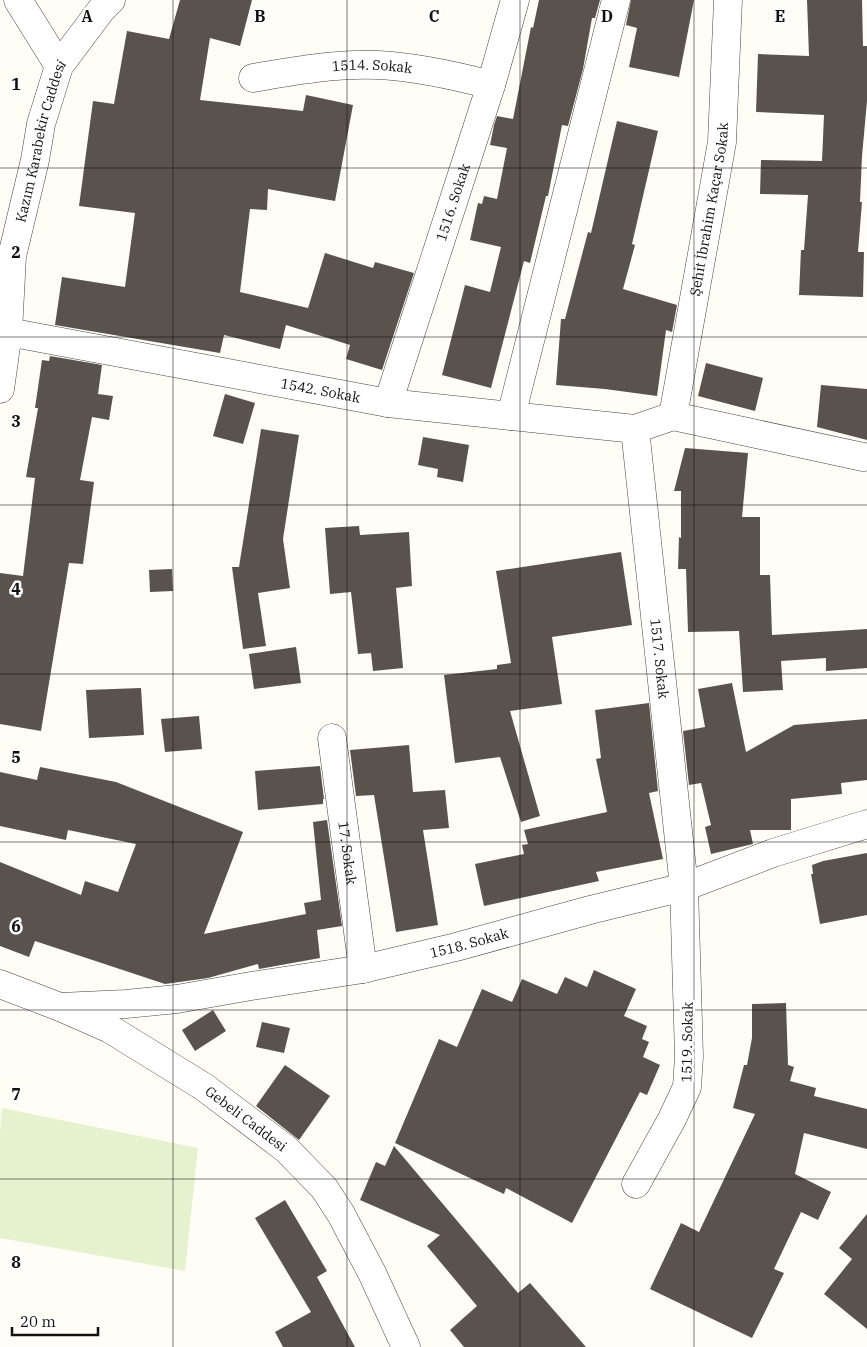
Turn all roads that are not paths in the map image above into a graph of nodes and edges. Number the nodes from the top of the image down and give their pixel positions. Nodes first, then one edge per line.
1 (18, 0) edge
2 (111, 0) edge
3 (516, 0) edge
4 (616, 0) edge
5 (728, 0) edge
6 (59, 66) junction
7 (253, 78) dead end
8 (491, 85) junction
9 (6, 254) edge
10 (8, 332) junction
11 (0, 389) edge
12 (388, 403) junction
13 (511, 416) junction
14 (673, 416) junction
15 (636, 429) junction
16 (863, 457) dead end
17 (332, 738) dead end
18 (867, 824) edge
19 (684, 887) junction
20 (363, 969) junction
21 (0, 984) edge
22 (60, 1007) junction
23 (636, 1184) dead end
24 (406, 1347) edge

1 - 6 street
2 - 6 street, Kazım Karabekir Caddesi
3 - 8 street, 1516. Sokak
4 - 13 street
5 - 14 street, Şehit İbrahim Kaçar Sokak
6 - 9 street, Kazım Karabekir Caddesi
7 - 8 street, 1514. Sokak
8 - 12 street, 1516. Sokak
9 - 10 street, Kazım Karabekir Caddesi
10 - 11 street, Kazım Karabekir Caddesi
10 - 12 street, 1542. Sokak
12 - 13 street, 1542. Sokak
13 - 15 street, 1542. Sokak
14 - 15 street
14 - 16 street
15 - 19 street, 1517. Sokak
17 - 20 street, 17. Sokak
18 - 19 street, 1518. Sokak
19 - 20 street, 1518. Sokak
19 - 23 street, 1519. Sokak
20 - 22 street, 1518. Sokak
21 - 22 street, Gebeli Caddesi
22 - 24 street, Gebeli Caddesi

